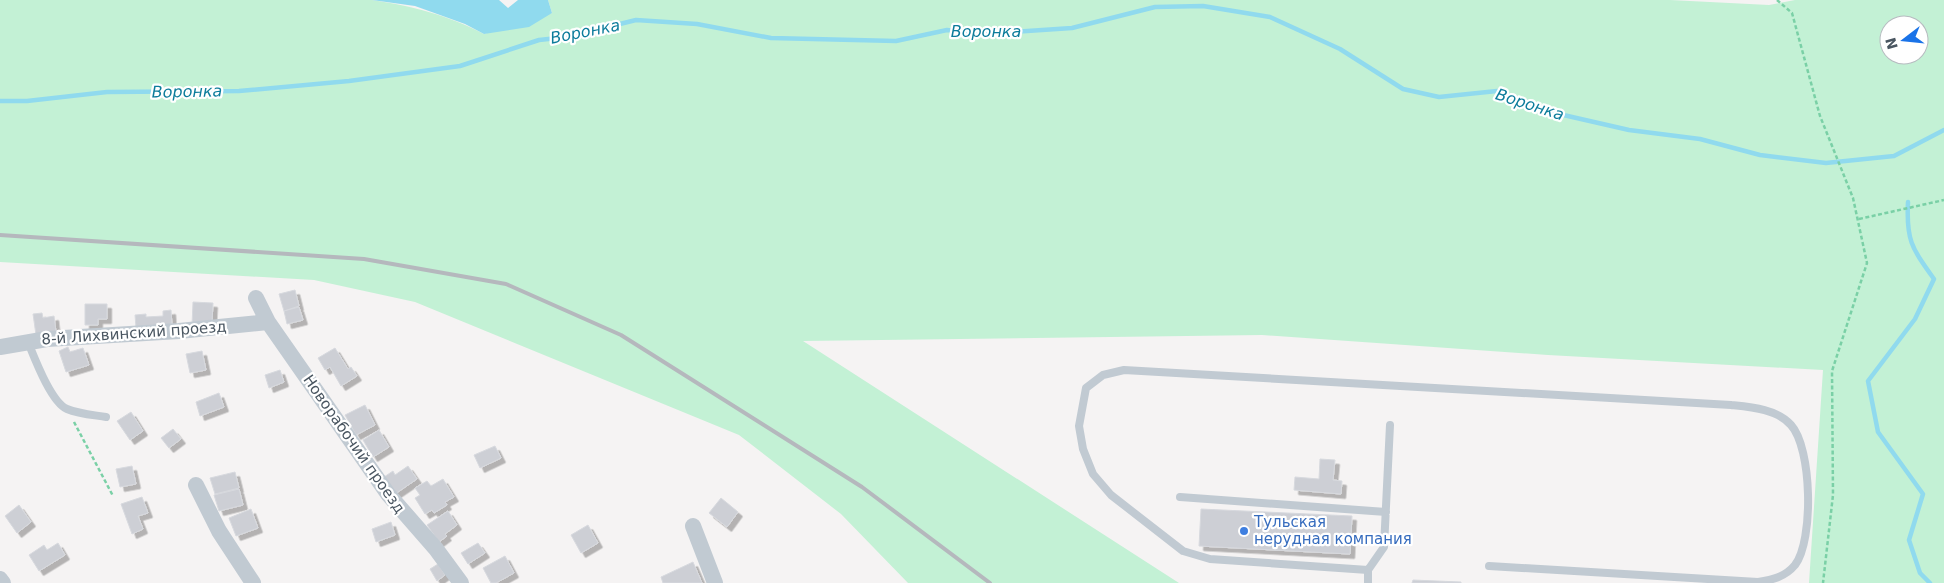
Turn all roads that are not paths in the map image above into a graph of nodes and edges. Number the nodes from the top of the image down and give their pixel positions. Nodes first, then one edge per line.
1 (256, 298) dead end
2 (268, 322) junction
3 (28, 342) junction
4 (0, 347) edge
5 (106, 417) dead end
6 (1390, 425) dead end
7 (196, 484) dead end
8 (1180, 497) dead end
9 (1386, 512) junction
10 (693, 526) dead end
11 (1489, 566) dead end
12 (1368, 570) junction
13 (0, 579) edge
14 (3, 583) edge
15 (253, 583) edge
16 (461, 583) edge
17 (714, 583) edge
18 (1368, 583) edge

1 - 2 street, Новорабочий проезд
2 - 3 street, 8-й Лихвинский проезд
2 - 16 street, Новорабочий проезд
3 - 4 street, 8-й Лихвинский проезд
3 - 5 lane
6 - 9 lane
7 - 15 street
8 - 9 lane
9 - 12 lane
10 - 17 street
11 - 12 lane
12 - 18 lane
13 - 14 street

